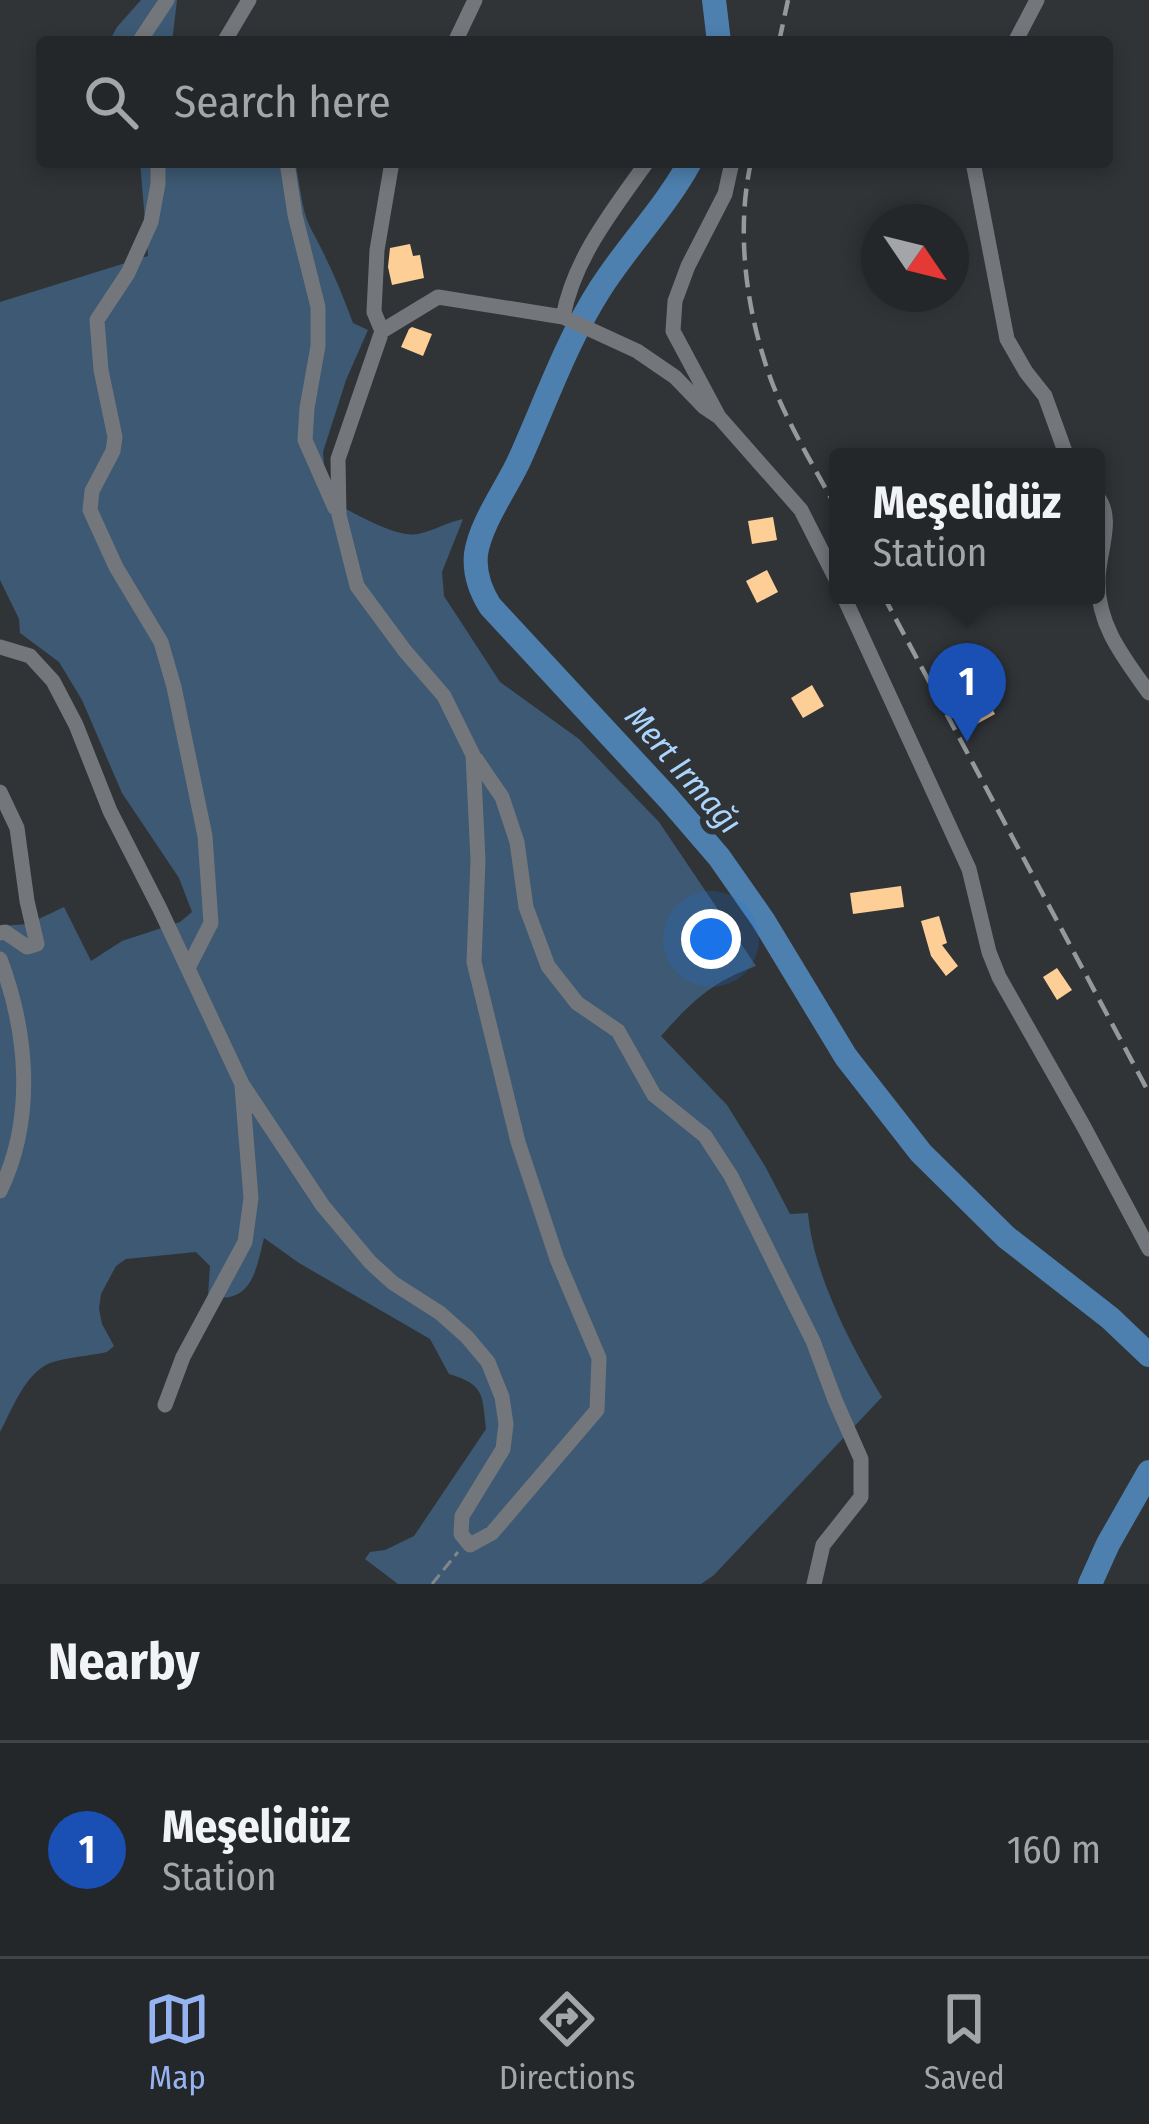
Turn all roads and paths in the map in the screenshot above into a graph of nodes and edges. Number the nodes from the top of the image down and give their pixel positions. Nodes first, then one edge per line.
1 (166, 0) edge
2 (249, 0) edge
3 (475, 0) edge
4 (1037, 0) edge
5 (143, 36) edge
6 (228, 36) edge
7 (458, 36) edge
8 (1018, 36) edge
9 (158, 168) edge
10 (288, 168) edge
11 (391, 168) edge
12 (643, 168) edge
13 (732, 168) edge
14 (974, 168) edge
15 (563, 317) junction
16 (382, 332) junction
17 (719, 417) junction
18 (1064, 448) edge
19 (339, 515) junction
20 (829, 565) edge
21 (847, 604) edge
22 (1100, 604) edge
23 (0, 647) edge
24 (1149, 694) edge
25 (473, 755) junction
26 (0, 792) edge
27 (0, 933) edge
28 (0, 959) edge
29 (188, 968) junction
30 (242, 1084) junction
31 (0, 1191) edge
32 (1149, 1249) edge
33 (165, 1405) dead end
34 (470, 1545) junction
35 (432, 1584) edge
36 (814, 1584) edge

1 - 5 street
2 - 6 street
3 - 7 street
4 - 8 street
9 - 29 street
10 - 19 street
11 - 16 street
12 - 15 street
13 - 17 street
14 - 18 street
15 - 16 street
15 - 17 street
16 - 19 street
17 - 20 street
19 - 25 street
21 - 32 street
22 - 24 street
23 - 29 street
25 - 34 street
25 - 36 street
26 - 27 street
28 - 31 street
29 - 30 street
30 - 33 street
30 - 34 street
34 - 35 path

